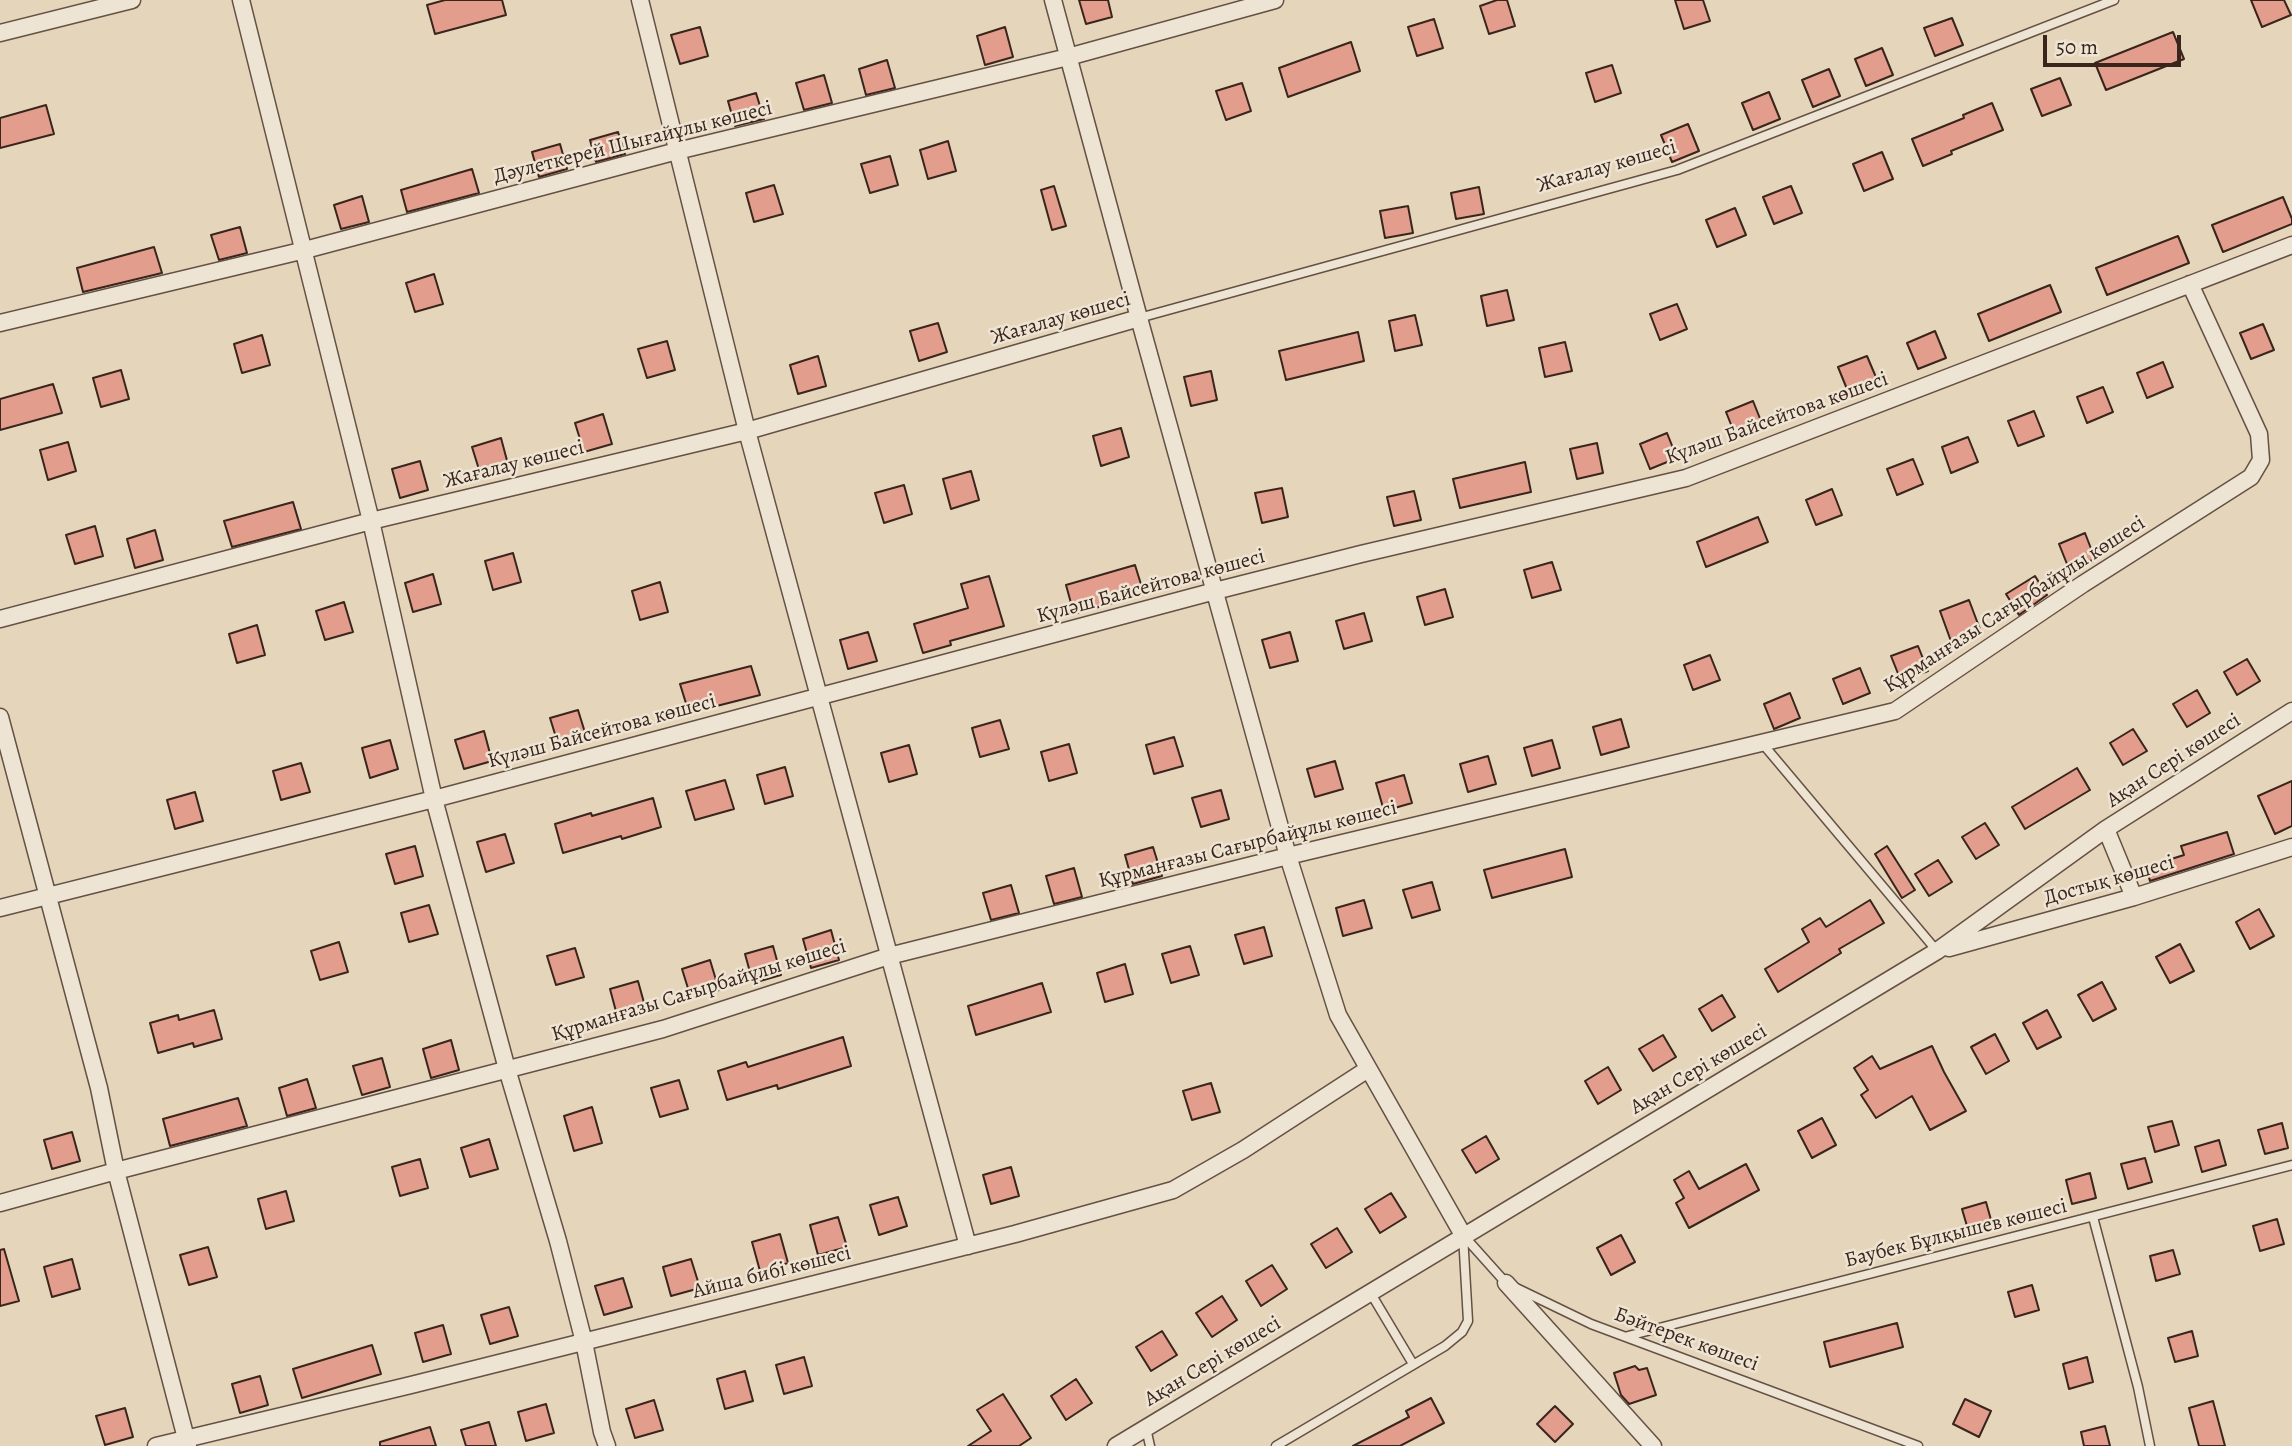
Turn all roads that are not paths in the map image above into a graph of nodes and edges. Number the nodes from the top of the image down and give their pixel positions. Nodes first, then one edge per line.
1 (132, 0) edge
2 (242, 0) edge
3 (640, 0) edge
4 (1054, 0) edge
5 (1275, 0) edge
6 (2114, 0) edge
7 (0, 33) edge
8 (1068, 57) junction
9 (677, 152) junction
10 (2292, 245) edge
11 (305, 250) junction
12 (2190, 284) junction
13 (1139, 318) junction
14 (0, 323) edge
15 (747, 431) junction
16 (371, 521) junction
17 (1215, 591) junction
18 (0, 619) edge
19 (818, 696) junction
20 (2292, 711) edge
21 (0, 717) edge
22 (1762, 743) junction
23 (434, 799) junction
24 (2106, 829) junction
25 (2292, 847) edge
26 (1288, 856) junction
27 (47, 896) junction
28 (2134, 897) junction
29 (0, 908) edge
30 (1937, 951) junction
31 (888, 957) junction
32 (506, 1069) junction
33 (1368, 1069) junction
34 (2292, 1165) edge
35 (116, 1171) junction
36 (0, 1203) edge
37 (2093, 1217) junction
38 (1463, 1235) junction
39 (968, 1246) junction
40 (1506, 1283) junction
41 (1370, 1292) junction
42 (1628, 1336) junction
43 (584, 1342) junction
44 (1413, 1364) junction
45 (1146, 1427) junction
46 (187, 1442) edge
47 (156, 1446) edge
48 (607, 1446) edge
49 (1116, 1446) edge
50 (1150, 1446) edge
51 (1276, 1446) edge
52 (1653, 1446) edge
53 (1918, 1446) edge
54 (2150, 1446) edge

1 - 7 street
2 - 11 street
3 - 9 street
4 - 8 street
5 - 8 street, Дәулеткерей Шығайұлы көшесі
6 - 13 lane, Жағалау көшесі
8 - 9 street, Дәулеткерей Шығайұлы көшесі
8 - 13 street
9 - 11 street, Дәулеткерей Шығайұлы көшесі
9 - 15 street
10 - 12 street, Күләш Байсейтова көшесі
11 - 14 street, Дәулеткерей Шығайұлы көшесі
11 - 16 street
12 - 17 street, Күләш Байсейтова көшесі
12 - 22 street, Құрманғазы Сағырбайұлы көшесі
13 - 15 street, Жағалау көшесі
13 - 17 street
15 - 16 street, Жағалау көшесі
15 - 19 street
16 - 18 street, Жағалау көшесі
16 - 23 street
17 - 19 street, Күләш Байсейтова көшесі
17 - 26 street
19 - 23 street, Күләш Байсейтова көшесі
19 - 31 street
20 - 24 street, Ақан Сері көшесі
21 - 27 street
22 - 26 street, Құрманғазы Сағырбайұлы көшесі
22 - 30 lane
23 - 27 street, Күләш Байсейтова көшесі
23 - 32 street
24 - 28 street
24 - 30 street, Ақан Сері көшесі
25 - 28 street, Достық көшесі
26 - 31 street, Құрманғазы Сағырбайұлы көшесі
26 - 33 street
27 - 29 street, Күләш Байсейтова көшесі
27 - 35 street
28 - 30 street, Достық көшесі
30 - 38 street, Ақан Сері көшесі
31 - 32 street, Құрманғазы Сағырбайұлы көшесі
31 - 39 street
32 - 35 street, Құрманғазы Сағырбайұлы көшесі
32 - 43 street
33 - 38 street
33 - 39 street, Айша бибі көшесі
34 - 37 lane, Баубек Бұлқышев көшесі
35 - 36 street, Құрманғазы Сағырбайұлы көшесі
35 - 46 street
37 - 42 lane, Баубек Бұлқышев көшесі
37 - 54 lane
38 - 40 lane, Бәйтерек көшесі
38 - 41 street, Ақан Сері көшесі
38 - 44 lane
39 - 43 street, Айша бибі көшесі
40 - 42 lane, Бәйтерек көшесі
40 - 52 street
41 - 44 lane
41 - 45 street, Ақан Сері көшесі
42 - 53 lane, Бәйтерек көшесі
43 - 46 street, Айша бибі көшесі
43 - 48 street
44 - 51 lane
45 - 49 street, Ақан Сері көшесі
45 - 50 lane
46 - 47 street, Айша бибі көшесі

